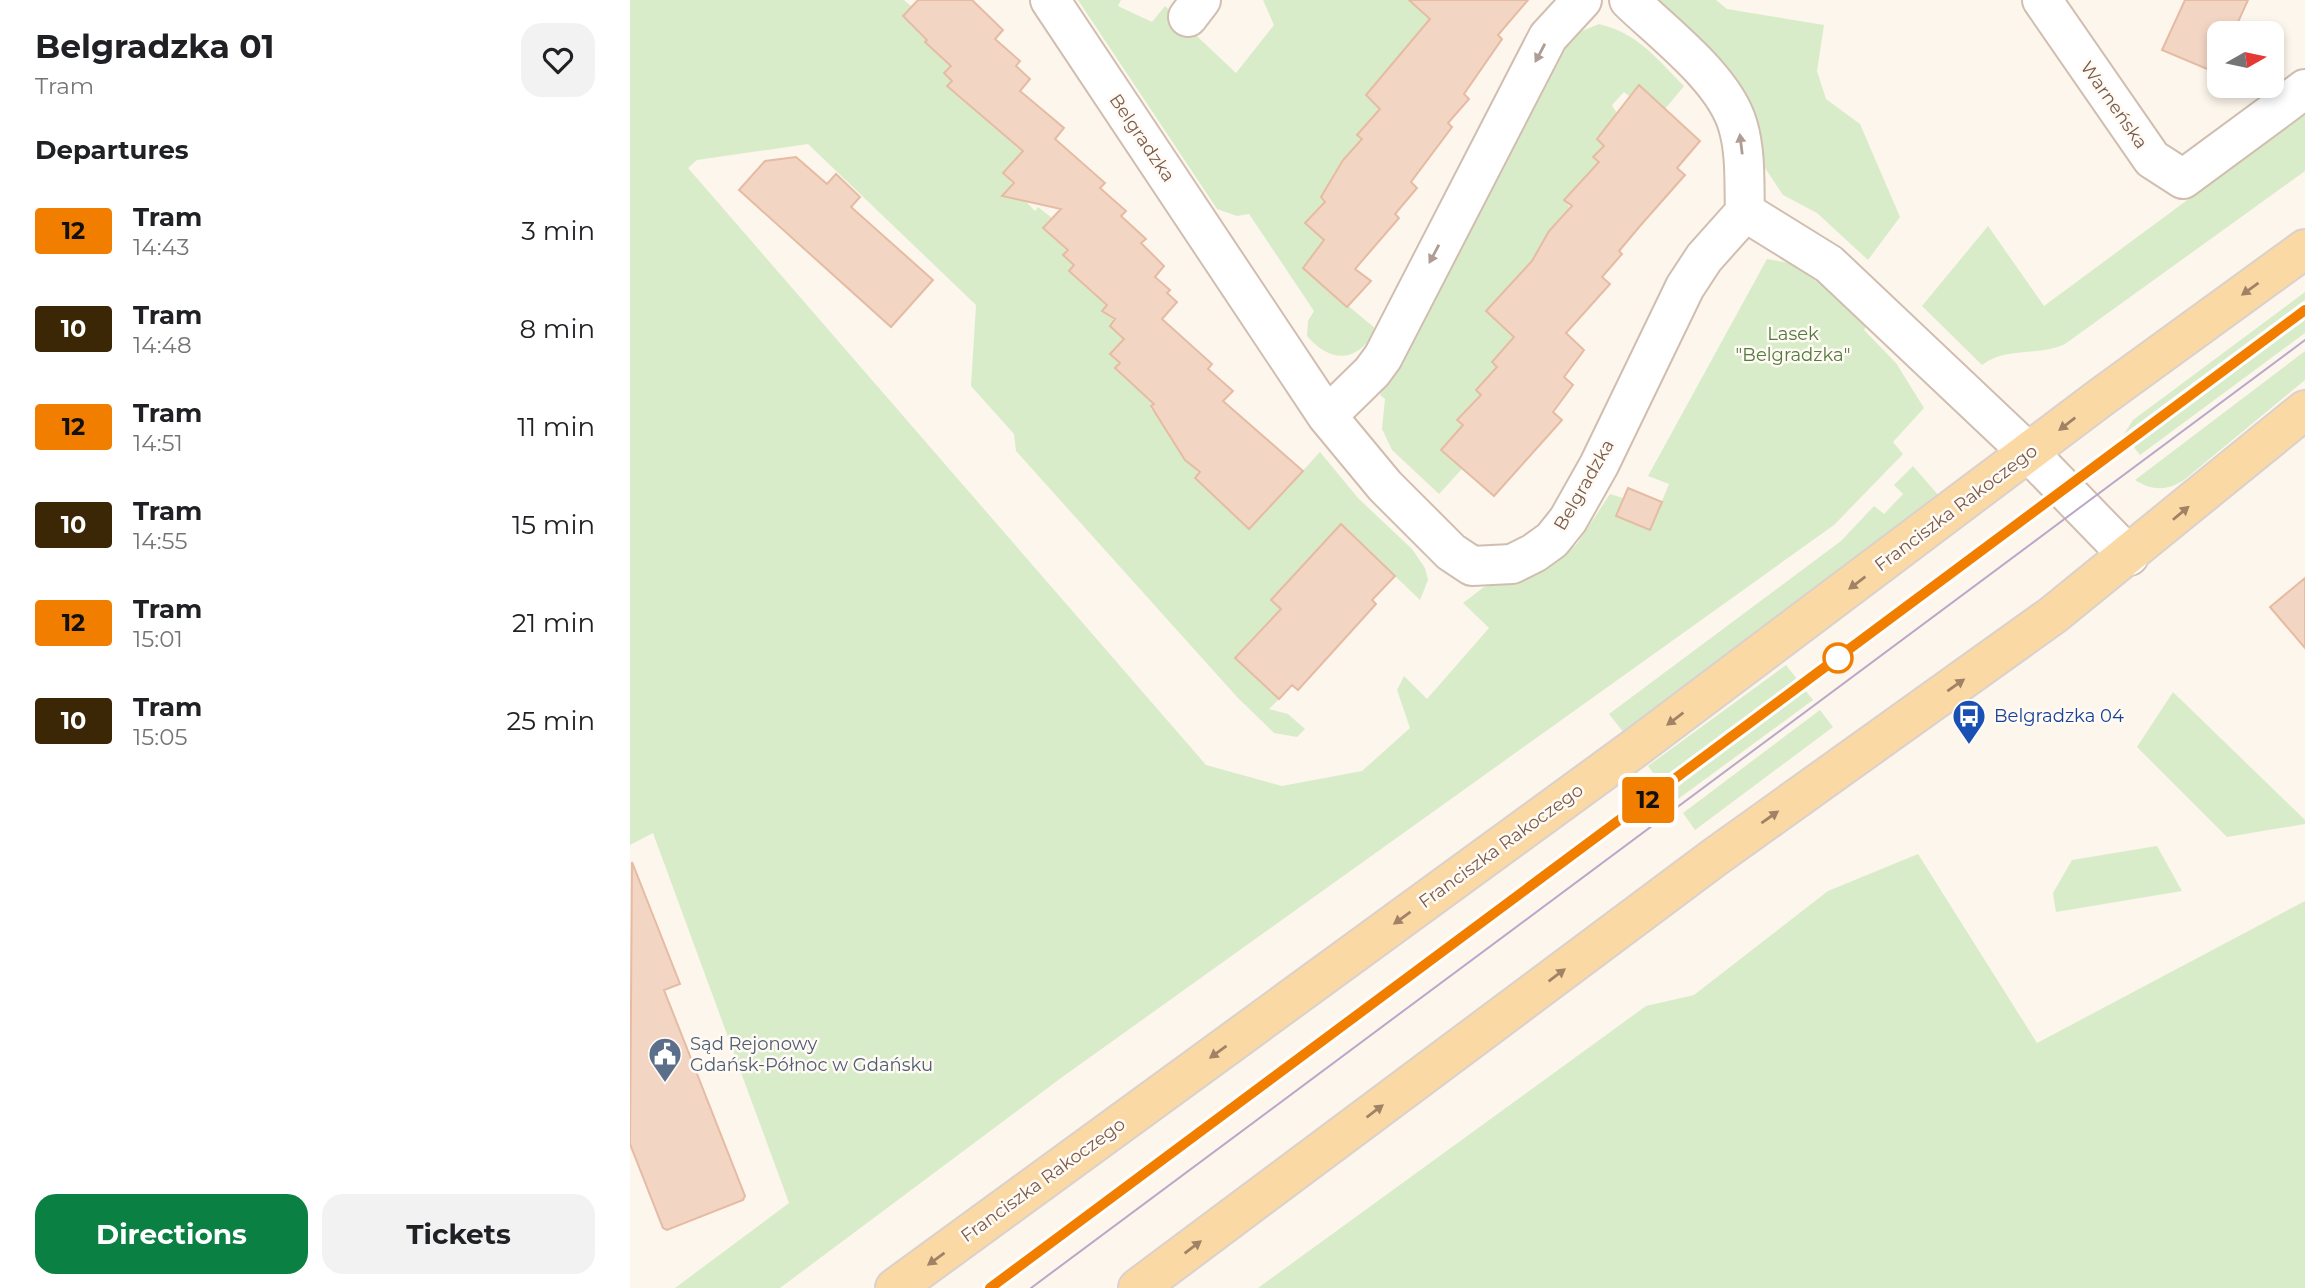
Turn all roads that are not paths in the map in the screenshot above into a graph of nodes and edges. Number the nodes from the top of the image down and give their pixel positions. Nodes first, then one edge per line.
1 (1050, 0) edge
2 (1582, 0) edge
3 (1629, 0) edge
4 (2042, 0) edge
5 (2305, 89) edge
6 (1745, 212) junction
7 (2305, 249) edge
8 (2305, 410) edge
9 (1327, 416) junction
10 (2030, 454) junction
11 (2129, 556) junction
12 (895, 1288) edge
13 (1138, 1288) edge

1 - 9 street, Belgradzka
2 -> 9 street
6 -> 3 street
4 - 5 street, Warneńska
6 - 9 street, Belgradzka
6 - 10 street
7 -> 10 main road, Franciszka Rakoczego
11 -> 8 main road
10 - 11 street
10 -> 12 main road, Franciszka Rakoczego
13 -> 11 main road

